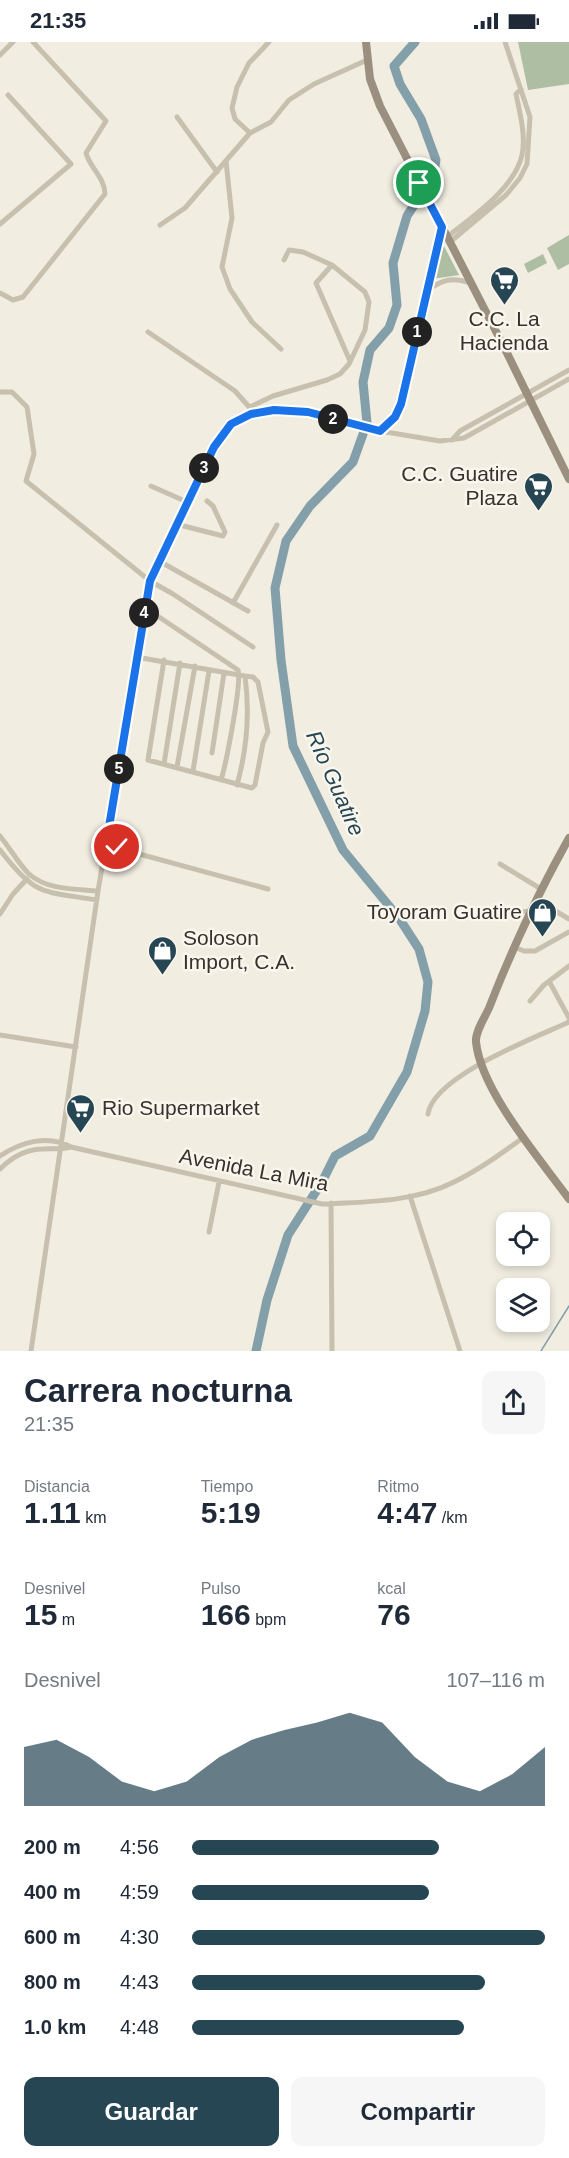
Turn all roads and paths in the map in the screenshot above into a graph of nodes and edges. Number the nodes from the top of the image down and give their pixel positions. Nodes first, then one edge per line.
1 (14, 42) edge
2 (33, 42) edge
3 (269, 42) edge
4 (366, 42) edge
5 (505, 42) edge
6 (0, 55) edge
7 (367, 60) junction
8 (8, 95) dead end
9 (177, 117) dead end
10 (250, 133) junction
11 (226, 161) junction
12 (217, 172) junction
13 (0, 224) edge
14 (440, 224) junction
15 (160, 225) dead end
16 (449, 239) junction
17 (284, 260) dead end
18 (332, 265) junction
19 (470, 283) junction
20 (426, 292) junction
21 (0, 293) edge
22 (148, 332) dead end
23 (281, 349) dead end
24 (350, 361) junction
25 (569, 370) edge
26 (569, 380) edge
27 (0, 392) edge
28 (528, 398) junction
29 (251, 410) junction
30 (380, 431) junction
31 (569, 479) edge
32 (151, 486) dead end
33 (207, 501) dead end
34 (187, 502) junction
35 (176, 524) junction
36 (277, 525) dead end
37 (159, 561) junction
38 (150, 581) junction
39 (233, 603) junction
40 (248, 611) dead end
41 (159, 616) dead end
42 (253, 647) dead end
43 (136, 657) junction
44 (164, 660) junction
45 (180, 663) junction
46 (195, 666) junction
47 (209, 670) junction
48 (224, 673) junction
49 (242, 675) junction
50 (212, 753) dead end
51 (164, 764) junction
52 (177, 767) junction
53 (193, 771) junction
54 (221, 780) junction
55 (237, 786) junction
56 (0, 836) edge
57 (569, 838) edge
58 (106, 845) junction
59 (0, 850) edge
60 (500, 864) dead end
61 (31, 875) junction
62 (25, 881) junction
63 (268, 889) dead end
64 (541, 889) junction
65 (98, 891) junction
66 (97, 900) junction
67 (537, 900) junction
68 (531, 911) junction
69 (0, 914) edge
70 (486, 915) dead end
71 (569, 919) edge
72 (569, 932) edge
73 (513, 946) junction
74 (569, 966) edge
75 (549, 981) junction
76 (530, 1001) dead end
77 (569, 1020) edge
78 (0, 1035) edge
79 (76, 1047) junction
80 (482, 1063) junction
81 (428, 1114) dead end
82 (524, 1137) junction
83 (63, 1142) junction
84 (71, 1147) junction
85 (61, 1150) junction
86 (0, 1156) edge
87 (0, 1169) edge
88 (219, 1182) junction
89 (410, 1196) junction
90 (569, 1199) edge
91 (331, 1203) junction
92 (209, 1232) dead end
93 (32, 1351) edge
94 (332, 1351) edge
95 (460, 1351) edge

1 - 6 street
2 - 21 street
3 - 10 street
4 - 7 main road
5 - 16 street
7 - 10 street
7 - 14 main road
8 - 13 street
9 - 12 street
10 - 11 street
11 - 12 street
11 - 23 street
12 - 15 street
14 - 16 main road
14 - 20 street
16 - 19 main road
17 - 18 street
18 - 24 street
18 - 24 street
19 - 20 street
19 - 28 main road
20 - 30 street
22 - 29 street
24 - 29 street
25 - 28 street
26 - 28 street
27 - 38 street
28 - 30 street
28 - 31 main road
29 - 30 street
29 - 34 street
32 - 34 street
33 - 35 street
34 - 35 street
35 - 37 street
36 - 39 street
37 - 38 street
37 - 39 street
38 - 42 street
38 - 43 street
39 - 40 street
41 - 49 street
43 - 44 street
43 - 58 street
44 - 45 street
44 - 51 street
45 - 46 street
45 - 51 street
46 - 47 street
46 - 52 street
47 - 48 street
47 - 53 street
48 - 49 street
48 - 50 street
49 - 54 street
49 - 55 street
49 - 55 street
51 - 52 street
52 - 53 street
53 - 54 street
54 - 55 street
56 - 61 street
57 - 64 main road
58 - 63 street
58 - 65 street
59 - 62 street
60 - 64 street
61 - 62 street
61 - 65 street
62 - 66 street
62 - 69 street
64 - 67 main road
65 - 66 street
66 - 79 street
67 - 68 main road
67 - 71 street
68 - 70 street
68 - 73 main road
72 - 73 street
73 - 80 main road
74 - 75 street
75 - 76 street
75 - 77 street
77 - 80 street
78 - 79 street
79 - 83 street
80 - 81 street
80 - 82 main road
82 - 89 street, Avenida La Mira
82 - 90 main road
83 - 84 street, Avenida La Mira
83 - 85 street
83 - 86 street
84 - 85 street
84 - 88 street, Avenida La Mira
85 - 87 street
85 - 93 street
88 - 91 street, Avenida La Mira
88 - 92 street
89 - 91 street, Avenida La Mira
89 - 95 street
91 - 94 street

